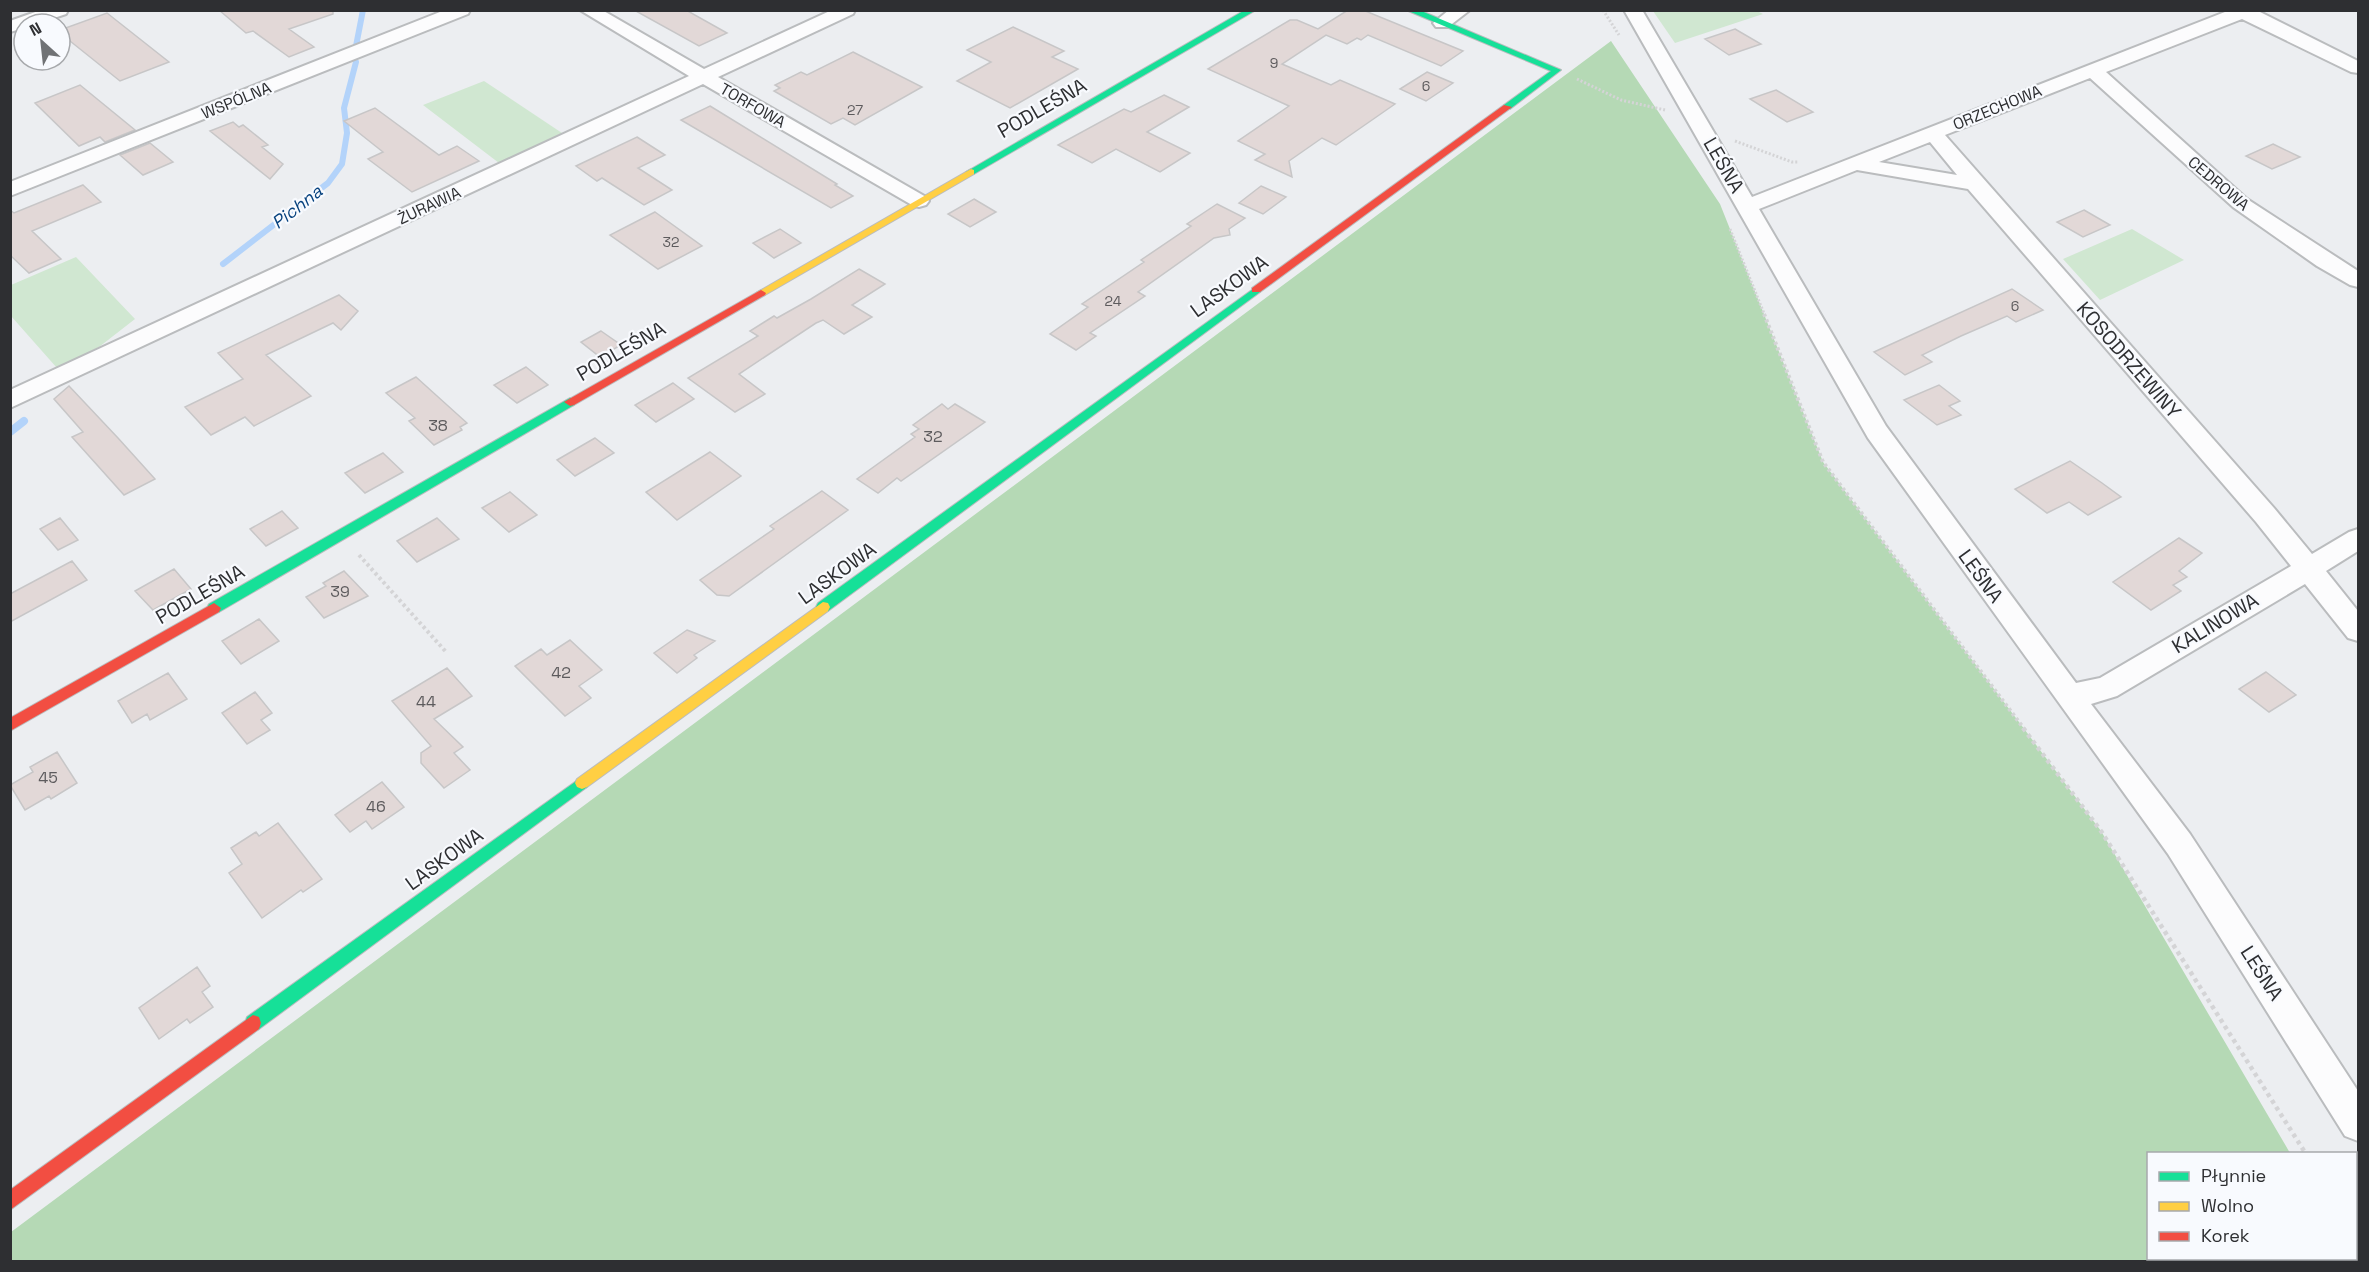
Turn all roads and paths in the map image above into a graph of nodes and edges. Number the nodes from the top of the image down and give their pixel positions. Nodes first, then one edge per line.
1 (60, 10) edge
2 (462, 10) edge
3 (588, 10) edge
4 (847, 10) edge
5 (1252, 10) edge
6 (1410, 10) edge
7 (1462, 10) edge
8 (1604, 10) edge
9 (1633, 10) edge
10 (2243, 11) edge
11 (1443, 23) junction
12 (10, 27) edge
13 (1622, 40) dead end
14 (2358, 68) edge
15 (2092, 69) junction
16 (704, 77) junction
17 (1660, 101) dead end
18 (1667, 111) dead end
19 (1933, 133) junction
20 (1857, 164) junction
21 (1975, 184) junction
22 (10, 190) edge
23 (918, 201) junction
24 (1747, 206) junction
25 (1729, 226) dead end
26 (2358, 280) edge
27 (10, 400) edge
28 (341, 535) junction
29 (2358, 539) edge
30 (2306, 568) junction
31 (2358, 630) edge
32 (447, 653) dead end
33 (2069, 697) junction
34 (10, 725) edge
35 (2358, 1123) edge
36 (2305, 1152) edge
37 (10, 1201) edge

1 - 12 street
2 - 22 street, WSPÓLNA
3 - 16 street, TORFOWA
4 - 16 street, ŻURAWIA
5 - 23 street, PODLEŚNA
6 - 11 street, LASKOWA
7 - 11 street
8 - 13 path
9 - 24 street, LEŚNA
10 - 14 street
10 - 15 street, ORZECHOWA
11 - 37 street, LASKOWA
15 - 19 street, ORZECHOWA
15 - 26 street, CEDROWA
16 - 23 street, TORFOWA
16 - 27 street, ŻURAWIA
17 - 18 path
19 - 20 street, ORZECHOWA
19 - 21 street, KOSODRZEWINY
20 - 21 street
20 - 24 street, ORZECHOWA
21 - 30 street, KOSODRZEWINY
23 - 28 street, PODLEŚNA
24 - 33 street, LEŚNA
25 - 36 path
28 - 32 path
28 - 34 street, PODLEŚNA
29 - 30 street, KALINOWA
30 - 31 street, KOSODRZEWINY
30 - 33 street, KALINOWA
33 - 35 street, LEŚNA

